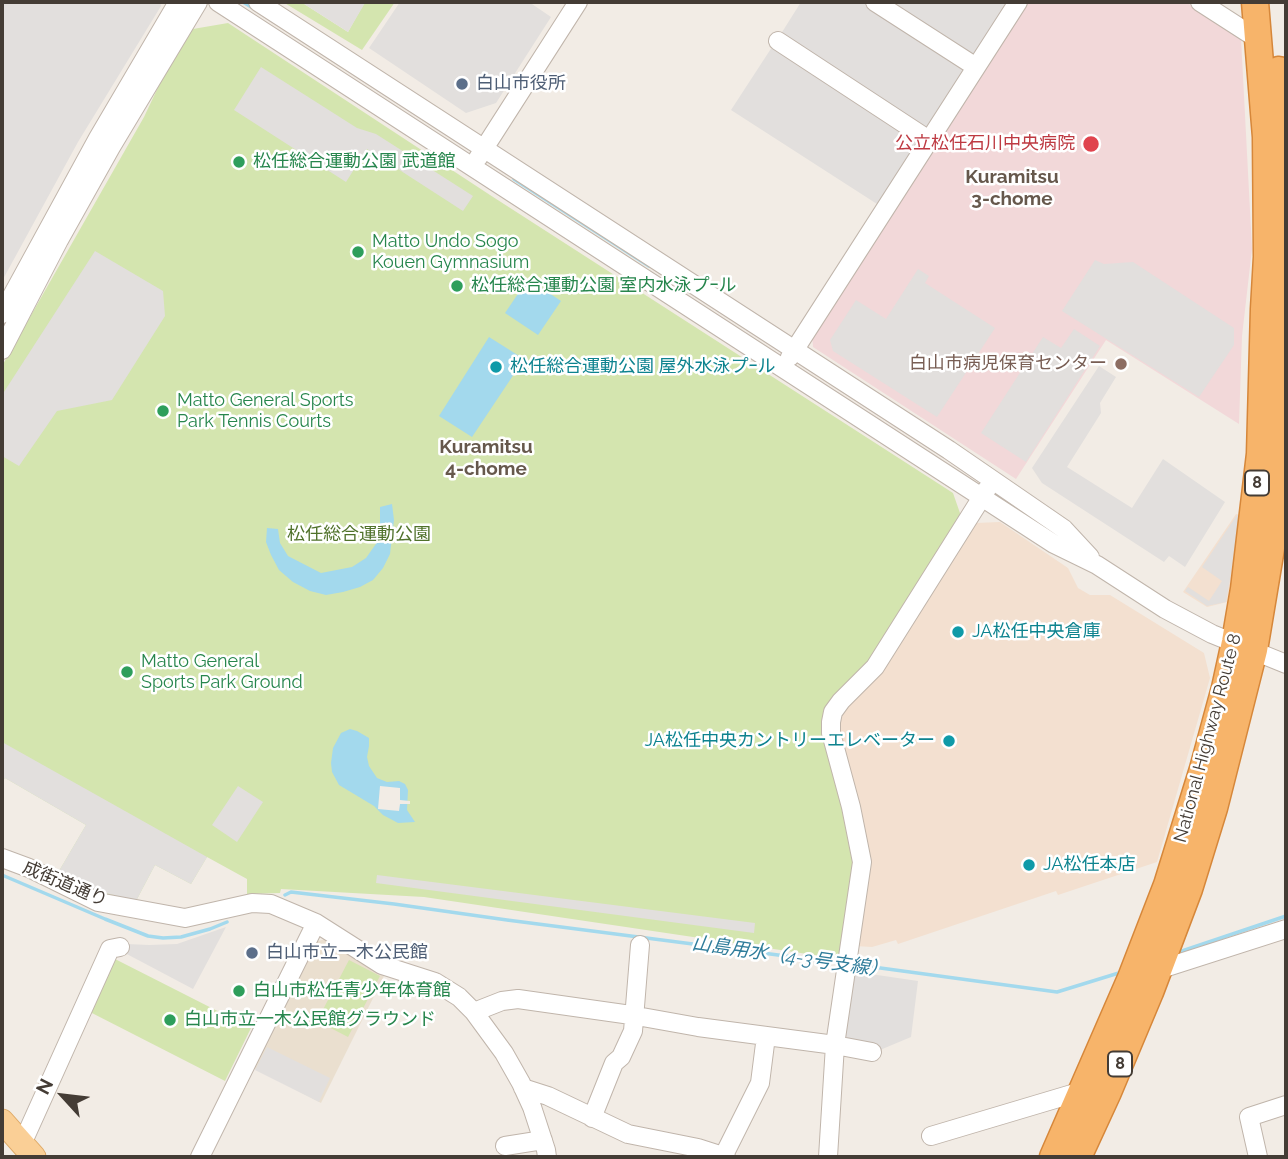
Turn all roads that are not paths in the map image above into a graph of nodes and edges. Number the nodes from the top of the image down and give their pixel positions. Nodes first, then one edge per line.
1 (178, 2) edge
2 (198, 2) edge
3 (218, 2) edge
4 (258, 2) edge
5 (578, 2) edge
6 (875, 2) edge
7 (1018, 2) edge
8 (1200, 2) edge
9 (1255, 2) edge
10 (1273, 2) edge
11 (1259, 40) junction
12 (778, 41) dead end
13 (976, 67) junction
14 (929, 140) junction
15 (484, 149) junction
16 (472, 166) junction
17 (2, 314) edge
18 (2, 350) edge
19 (795, 350) junction
20 (782, 369) junction
21 (949, 450) junction
22 (937, 469) junction
23 (992, 480) junction
24 (981, 498) junction
25 (1022, 499) junction
26 (1011, 517) junction
27 (1097, 565) junction
28 (1245, 646) junction
29 (1286, 664) edge
30 (2, 858) edge
31 (316, 923) junction
32 (1286, 929) edge
33 (640, 945) dead end
34 (120, 947) dead end
35 (1156, 955) junction
36 (474, 1012) junction
37 (634, 1016) junction
38 (766, 1036) junction
39 (835, 1045) junction
40 (872, 1052) dead end
41 (523, 1088) junction
42 (1082, 1091) junction
43 (1286, 1105) edge
44 (592, 1118) junction
45 (2, 1121) edge
46 (930, 1136) dead end
47 (505, 1146) dead end
48 (545, 1149) edge
49 (28, 1151) edge
50 (200, 1157) edge
51 (724, 1157) edge
52 (828, 1157) edge
53 (1054, 1157) edge
54 (1079, 1157) edge
55 (1258, 1157) edge

1 - 17 street
2 - 18 street
3 - 16 street
4 - 15 street
5 - 15 street
6 - 13 street
7 - 13 street
8 - 11 street
9 - 11 highway, National Highway Route 8 / 8
10 - 28 highway, National Highway Route 8 / 8
11 - 28 highway, National Highway Route 8 / 8
12 - 14 street
13 - 14 street
14 - 19 street
15 - 16 street
15 - 19 street
16 - 20 street
19 - 20 street
19 - 21 street
20 - 22 street
21 - 22 street
21 - 23 street
22 - 24 street
23 - 24 street
23 - 25 street
24 - 26 street
24 - 39 street
25 - 26 street
25 - 27 street
26 - 27 street
27 - 28 street
28 - 29 street
28 - 35 highway, National Highway Route 8 / 8
30 - 31 street, 成街道通り
31 - 36 street
31 - 50 street
32 - 35 street
33 - 37 street
34 - 49 street
35 - 42 highway, National Highway Route 8 / 8
35 - 54 highway, National Highway Route 8 / 8
36 - 37 street
36 - 41 street
37 - 38 street
37 - 44 street
38 - 39 street
38 - 51 street
39 - 40 street
39 - 52 street
41 - 44 street
41 - 48 street
42 - 46 street
42 - 53 highway, National Highway Route 8 / 8
43 - 55 street
44 - 51 street
45 - 49 main road
47 - 48 street

